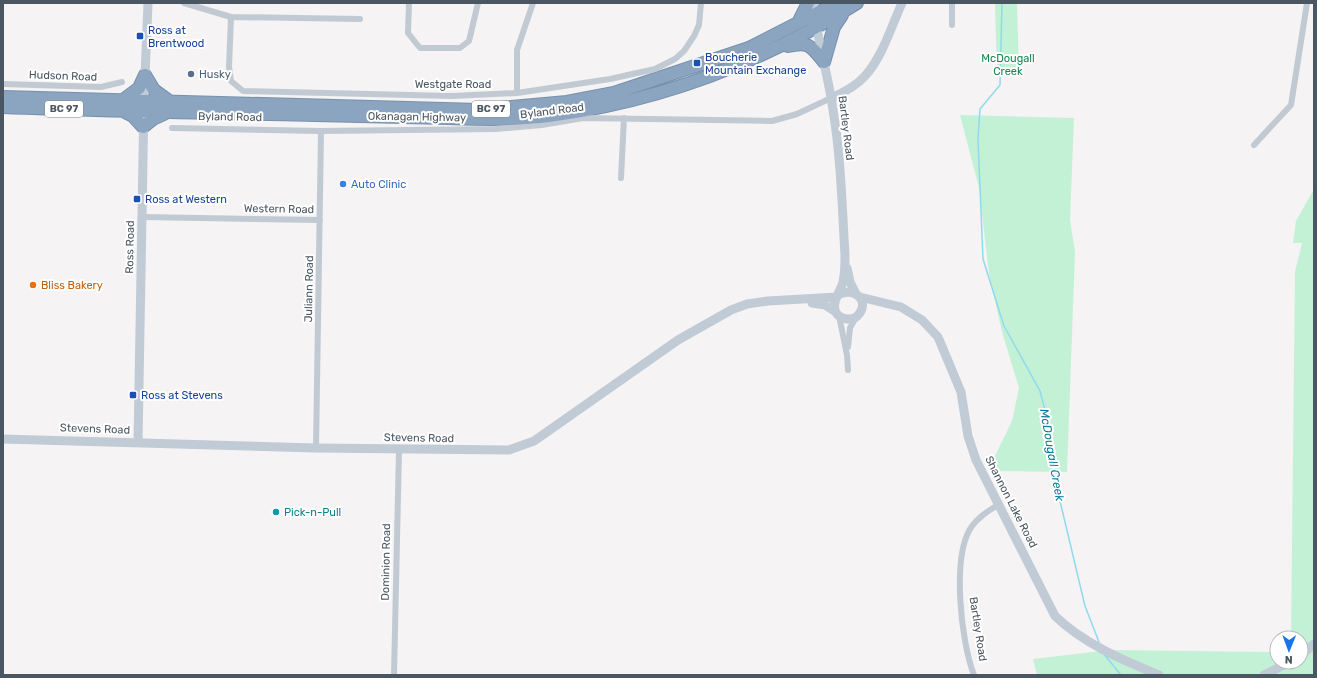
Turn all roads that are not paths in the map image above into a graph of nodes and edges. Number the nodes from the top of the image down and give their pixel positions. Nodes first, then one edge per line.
1 (148, 3) edge
2 (184, 3) edge
3 (409, 3) edge
4 (478, 3) edge
5 (533, 3) edge
6 (701, 3) edge
7 (808, 3) edge
8 (813, 3) edge
9 (857, 3) edge
10 (902, 3) edge
11 (952, 3) edge
12 (1307, 3) edge
13 (841, 7) edge
14 (814, 15) junction
15 (232, 17) junction
16 (360, 19) dead end
17 (798, 24) junction
18 (952, 26) dead end
19 (817, 28) junction
20 (773, 49) junction
21 (824, 62) junction
22 (145, 75) junction
23 (122, 82) dead end
24 (3, 84) edge
25 (517, 93) junction
26 (3, 97) edge
27 (831, 98) junction
28 (3, 106) edge
29 (124, 106) junction
30 (144, 106) junction
31 (168, 107) junction
32 (624, 118) junction
33 (144, 127) junction
34 (172, 128) dead end
35 (322, 131) junction
36 (1254, 145) dead end
37 (621, 178) dead end
38 (142, 217) junction
39 (320, 220) junction
40 (845, 257) junction
41 (858, 295) junction
42 (838, 296) junction
43 (792, 300) junction
44 (889, 305) junction
45 (837, 314) junction
46 (857, 316) junction
47 (848, 355) junction
48 (848, 370) dead end
49 (3, 439) edge
50 (138, 443) junction
51 (316, 448) junction
52 (399, 450) junction
53 (998, 505) junction
54 (1274, 670) edge
55 (394, 675) edge
56 (974, 675) edge
57 (1159, 675) edge
58 (1264, 675) edge

1 - 22 main road, Ross Road
2 - 15 street
3 - 4 street
5 - 25 street
6 - 25 street, Westgate Road
7 - 17 highway
8 - 14 main road, Bartley Road
9 - 13 highway, Okanagan Highway / BC 97
10 - 27 main road, Byland Road
11 - 18 street
12 - 36 street
13 - 14 highway, Okanagan Highway / BC 97
13 - 19 highway, Okanagan Highway / BC 97
13 - 21 highway
14 - 17 highway, Okanagan Highway / BC 97
14 - 19 main road, Bartley Road
15 - 16 street
15 - 25 street, Westgate Road
17 - 31 highway, Okanagan Highway / BC 97
19 - 20 highway, Okanagan Highway / BC 97
19 - 21 main road, Bartley Road
20 - 21 highway
20 - 31 highway, Okanagan Highway / BC 97
21 - 27 main road, Bartley Road
22 - 29 highway
22 - 30 main road, Ross Road
22 - 31 highway
23 - 24 street, Hudson Road
26 - 29 highway, Okanagan Highway / BC 97
27 - 32 street, Byland Road
27 - 40 main road, Bartley Road
28 - 29 highway, Okanagan Highway / BC 97
29 - 30 highway, Okanagan Highway / BC 97
29 - 33 highway
30 - 31 highway, Okanagan Highway / BC 97
30 - 33 main road, Ross Road
31 - 33 highway
32 - 35 street, Byland Road
32 - 37 street
33 - 38 main road, Ross Road
34 - 35 street, Byland Road
35 - 39 street, Juliann Road
38 - 39 street, Western Road
38 - 50 main road, Ross Road
39 - 51 street, Juliann Road
40 - 41 main road, Bartley Road
40 - 42 main road, Bartley Road
41 - 42 main road
41 - 44 main road, Shannon Lake Road
41 - 46 main road
42 - 43 main road, Stevens Road
42 - 45 main road
43 - 45 main road, Stevens Road
43 - 52 main road, Stevens Road
44 - 46 main road
44 - 53 main road, Shannon Lake Road
45 - 46 main road
45 - 47 street
46 - 47 street
47 - 48 street
49 - 50 main road, Stevens Road
50 - 51 main road, Stevens Road
51 - 52 main road, Stevens Road
52 - 55 street, Dominion Road
53 - 56 street, Bartley Road
53 - 57 main road, Shannon Lake Road
54 - 58 main road

